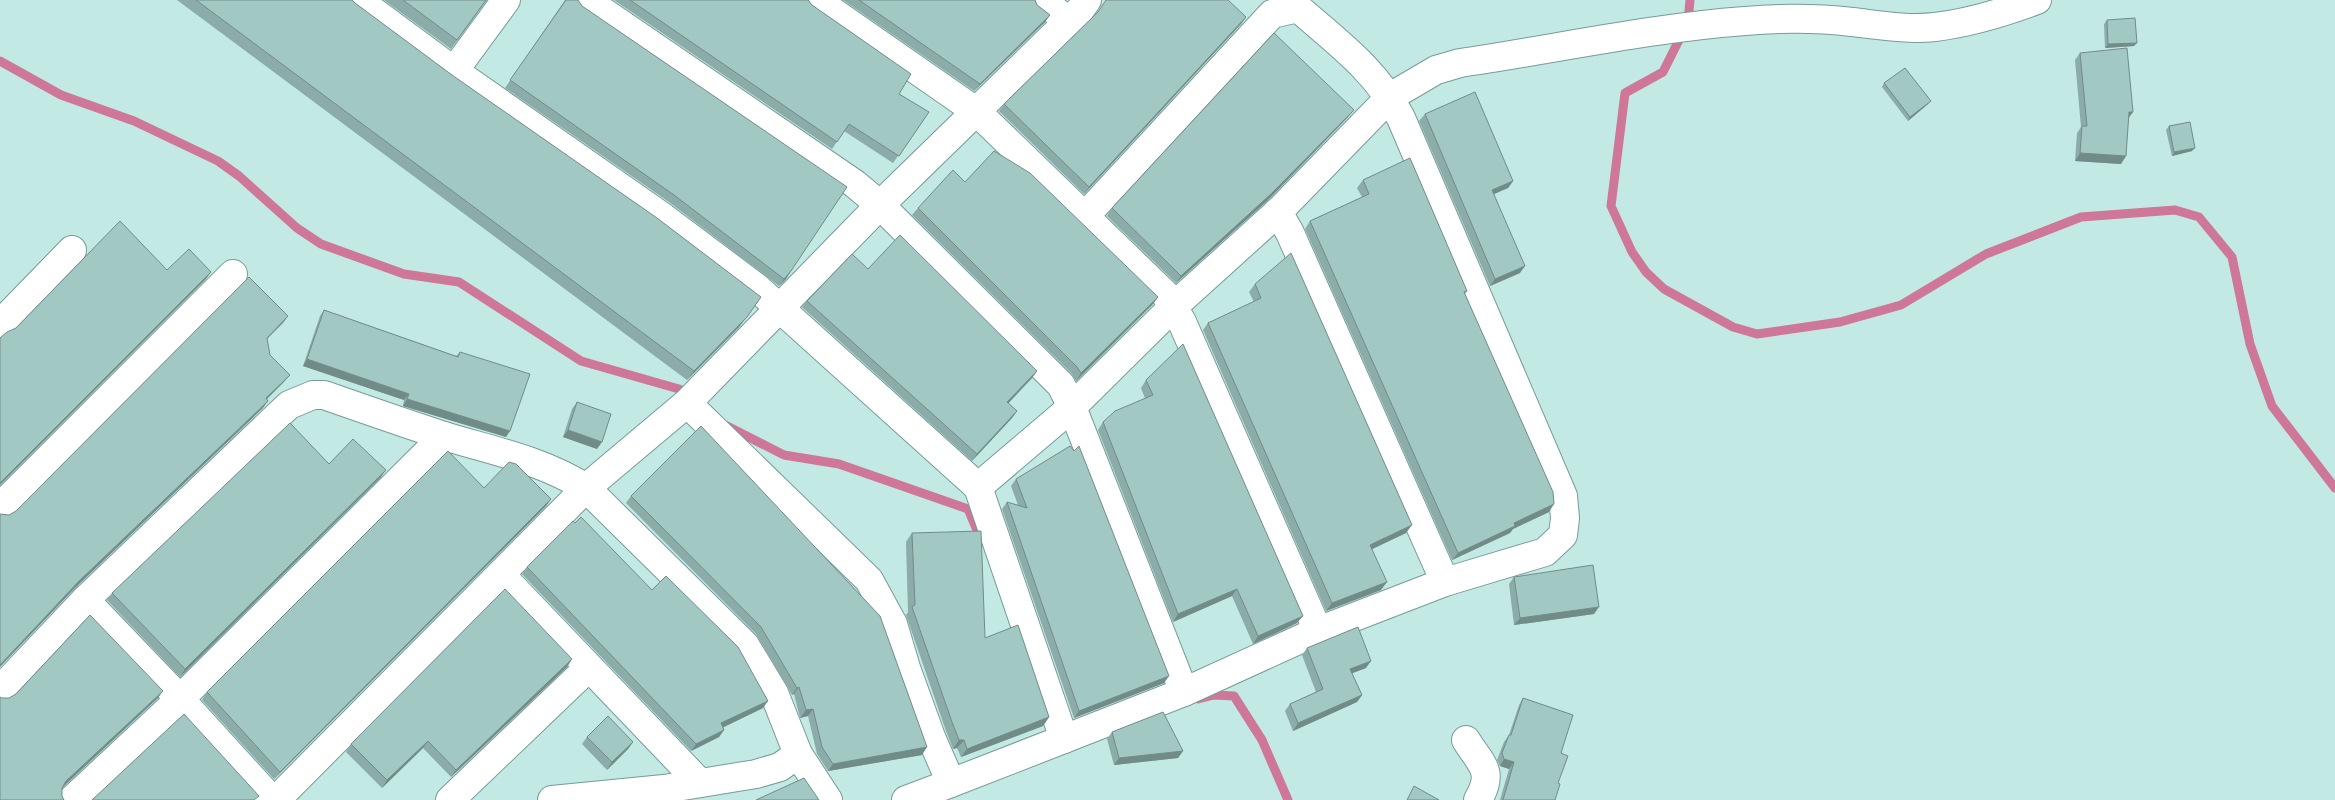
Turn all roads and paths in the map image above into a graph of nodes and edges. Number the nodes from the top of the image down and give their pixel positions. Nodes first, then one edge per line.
1 (358, 0) edge
2 (506, 0) edge
3 (586, 0) edge
4 (816, 0) edge
5 (1042, 0) edge
6 (1088, 0) edge
7 (2037, 0) edge
8 (1068, 21) junction
9 (454, 71) junction
10 (1390, 97) junction
11 (977, 112) junction
12 (880, 205) junction
13 (1278, 212) junction
14 (1086, 215) junction
15 (72, 250) dead end
16 (233, 274) dead end
17 (779, 306) junction
18 (1174, 306) junction
19 (0, 324) edge
20 (687, 403) junction
21 (1072, 407) junction
22 (444, 436) junction
23 (978, 487) junction
24 (586, 488) junction
25 (0, 507) edge
26 (501, 575) junction
27 (1445, 582) junction
28 (85, 600) junction
29 (1318, 631) junction
30 (588, 668) junction
31 (0, 690) edge
32 (1184, 692) junction
33 (180, 699) junction
34 (1064, 739) junction
35 (1466, 740) dead end
36 (798, 754) junction
37 (700, 783) junction
38 (951, 783) junction
39 (72, 800) edge
40 (272, 800) edge
41 (276, 800) edge
42 (450, 800) edge
43 (552, 800) edge
44 (828, 800) edge
45 (906, 800) edge
46 (1478, 800) edge

1 - 9 street
2 - 9 street
3 - 12 street
4 - 11 street
5 - 8 street
6 - 8 street
7 - 10 street
8 - 11 street
9 - 17 street
10 - 13 street
10 - 14 street
10 - 27 street
11 - 12 street
11 - 14 street
12 - 17 street
12 - 21 street
13 - 18 street
13 - 27 street
14 - 18 street
15 - 19 street
16 - 25 street
17 - 20 street
17 - 23 street
18 - 21 street
18 - 29 street
20 - 24 street
20 - 38 street
21 - 23 street
21 - 32 street
22 - 24 street
22 - 28 street
22 - 33 street
23 - 34 street
24 - 26 street
24 - 36 street
26 - 30 street
26 - 41 street
27 - 29 street
28 - 31 street
28 - 33 street
29 - 32 street
30 - 37 street
30 - 42 street
32 - 34 street
33 - 39 street
33 - 40 street
34 - 38 street
35 - 46 street
36 - 37 street
36 - 44 street
37 - 43 street
38 - 45 street

